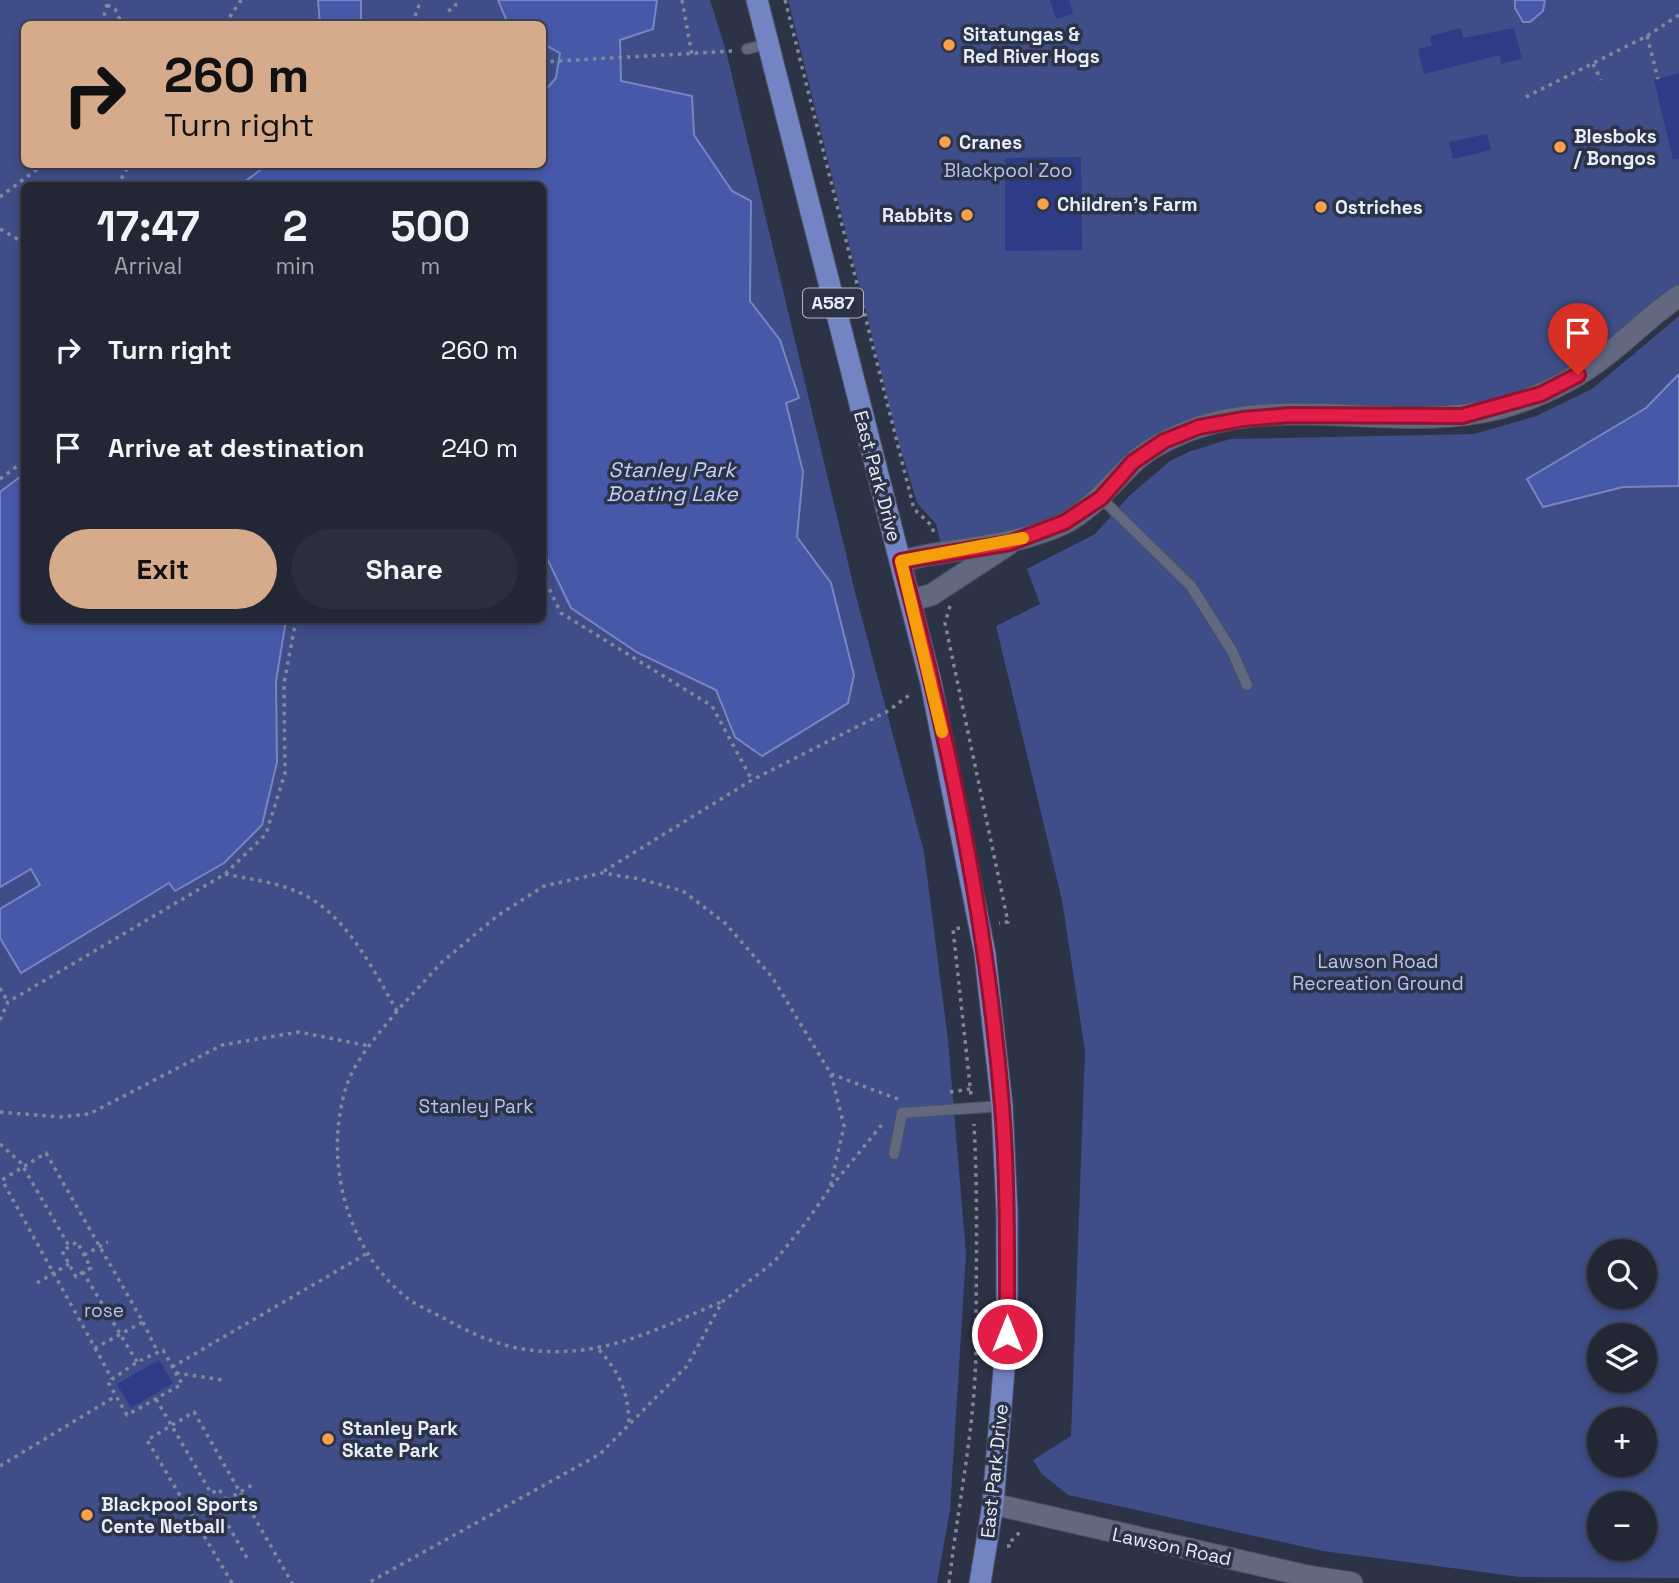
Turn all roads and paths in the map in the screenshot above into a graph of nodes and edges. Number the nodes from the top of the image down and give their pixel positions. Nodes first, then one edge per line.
1 (241, 0) edge
2 (421, 0) edge
3 (457, 0) edge
4 (682, 0) edge
5 (757, 0) edge
6 (785, 0) edge
7 (107, 3) edge
8 (448, 11) dead end
9 (1679, 15) edge
10 (103, 21) edge
11 (121, 21) edge
12 (227, 21) edge
13 (413, 21) edge
14 (1647, 36) junction
15 (758, 46) junction
16 (692, 55) junction
17 (546, 62) edge
18 (1593, 64) junction
19 (1658, 79) dead end
20 (1601, 80) dead end
21 (1527, 97) dead end
22 (39, 168) edge
23 (0, 197) edge
24 (0, 229) edge
25 (21, 241) edge
26 (1679, 296) edge
27 (21, 463) edge
28 (0, 479) edge
29 (1101, 498) junction
30 (936, 540) dead end
31 (1010, 543) junction
32 (901, 561) junction
33 (546, 582) edge
34 (911, 600) junction
35 (951, 603) dead end
36 (295, 623) edge
37 (1247, 685) dead end
38 (902, 699) dead end
39 (752, 780) junction
40 (602, 873) junction
41 (225, 874) junction
42 (1008, 922) dead end
43 (953, 929) dead end
44 (0, 988) edge
45 (8, 1002) junction
46 (397, 1011) junction
47 (0, 1020) edge
48 (369, 1046) junction
49 (831, 1074) junction
50 (971, 1097) dead end
51 (1002, 1106) junction
52 (893, 1111) dead end
53 (0, 1112) edge
54 (974, 1120) dead end
55 (884, 1122) dead end
56 (0, 1144) edge
57 (894, 1154) dead end
58 (23, 1167) junction
59 (830, 1188) junction
60 (108, 1242) dead end
61 (99, 1246) junction
62 (69, 1247) junction
63 (366, 1254) junction
64 (84, 1255) junction
65 (69, 1264) junction
66 (53, 1272) junction
67 (83, 1272) junction
68 (37, 1283) dead end
69 (722, 1302) junction
70 (144, 1322) junction
71 (120, 1334) junction
72 (95, 1348) junction
73 (598, 1350) junction
74 (158, 1353) junction
75 (137, 1362) junction
76 (172, 1367) junction
77 (176, 1373) junction
78 (112, 1380) junction
79 (223, 1380) dead end
80 (117, 1396) junction
81 (156, 1399) junction
82 (629, 1423) junction
83 (172, 1426) junction
84 (0, 1466) edge
85 (254, 1484) dead end
86 (240, 1492) junction
87 (211, 1493) junction
88 (226, 1500) junction
89 (993, 1504) junction
90 (209, 1510) junction
91 (224, 1518) junction
92 (194, 1519) junction
93 (180, 1527) dead end
94 (1030, 1532) dead end
95 (954, 1538) junction
96 (963, 1539) dead end
97 (1011, 1546) dead end
98 (248, 1560) dead end
99 (1306, 1579) edge
100 (232, 1583) edge
101 (292, 1583) edge
102 (368, 1583) edge
103 (949, 1583) edge
104 (980, 1583) edge
105 (1353, 1583) edge

1 - 12 path
2 - 13 path
3 - 8 path
4 - 16 path
5 - 15 main road, East Park Drive / A587
6 - 30 path, East Park Drive
7 - 10 path
7 - 11 path
9 - 14 path
14 - 18 path
14 - 19 path
15 - 16 path
15 - 32 main road, East Park Drive / A587
16 - 17 path
18 - 20 path
18 - 21 path
22 - 23 path
24 - 25 path
26 - 29 street
27 - 28 path
29 - 31 street
29 - 37 lane
31 - 32 street
31 - 34 street
32 - 34 main road, East Park Drive / A587
33 - 39 path
34 - 51 main road, East Park Drive / A587
35 - 42 path
36 - 41 path
38 - 39 path
39 - 40 path
40 - 46 path
40 - 49 path
41 - 45 path
41 - 46 path
43 - 50 path
44 - 45 path
45 - 47 path
46 - 48 path
48 - 53 path
48 - 63 path
49 - 52 path
49 - 59 path
51 - 57 lane
51 - 89 main road, East Park Drive / A587
54 - 95 path, East Park Drive
55 - 59 path
56 - 58 path
58 - 61 path
58 - 62 path
58 - 66 path
59 - 69 path
60 - 61 path
61 - 64 path
61 - 70 path
62 - 64 path
62 - 65 path
63 - 73 path
63 - 76 path
64 - 67 path
65 - 66 path
65 - 67 path
66 - 68 path
66 - 72 path
67 - 71 path
69 - 73 path
69 - 82 path
70 - 71 path
70 - 74 path
71 - 72 path
71 - 75 path
72 - 78 path
73 - 82 path
74 - 75 path
74 - 76 path
75 - 78 path
76 - 77 path
77 - 79 path
77 - 81 path
78 - 80 path
80 - 81 path
80 - 84 path
81 - 83 path
82 - 102 path
83 - 86 path
83 - 87 path
83 - 92 path
85 - 86 path
86 - 88 path
86 - 101 path
87 - 88 path
87 - 90 path
88 - 91 path
89 - 99 street, Lawson Road
89 - 104 main road, East Park Drive / A587
90 - 91 path
90 - 92 path
91 - 98 path
92 - 93 path
92 - 100 path
94 - 97 path
95 - 96 path
95 - 103 path, East Park Drive
99 - 105 street, Lawson Road

